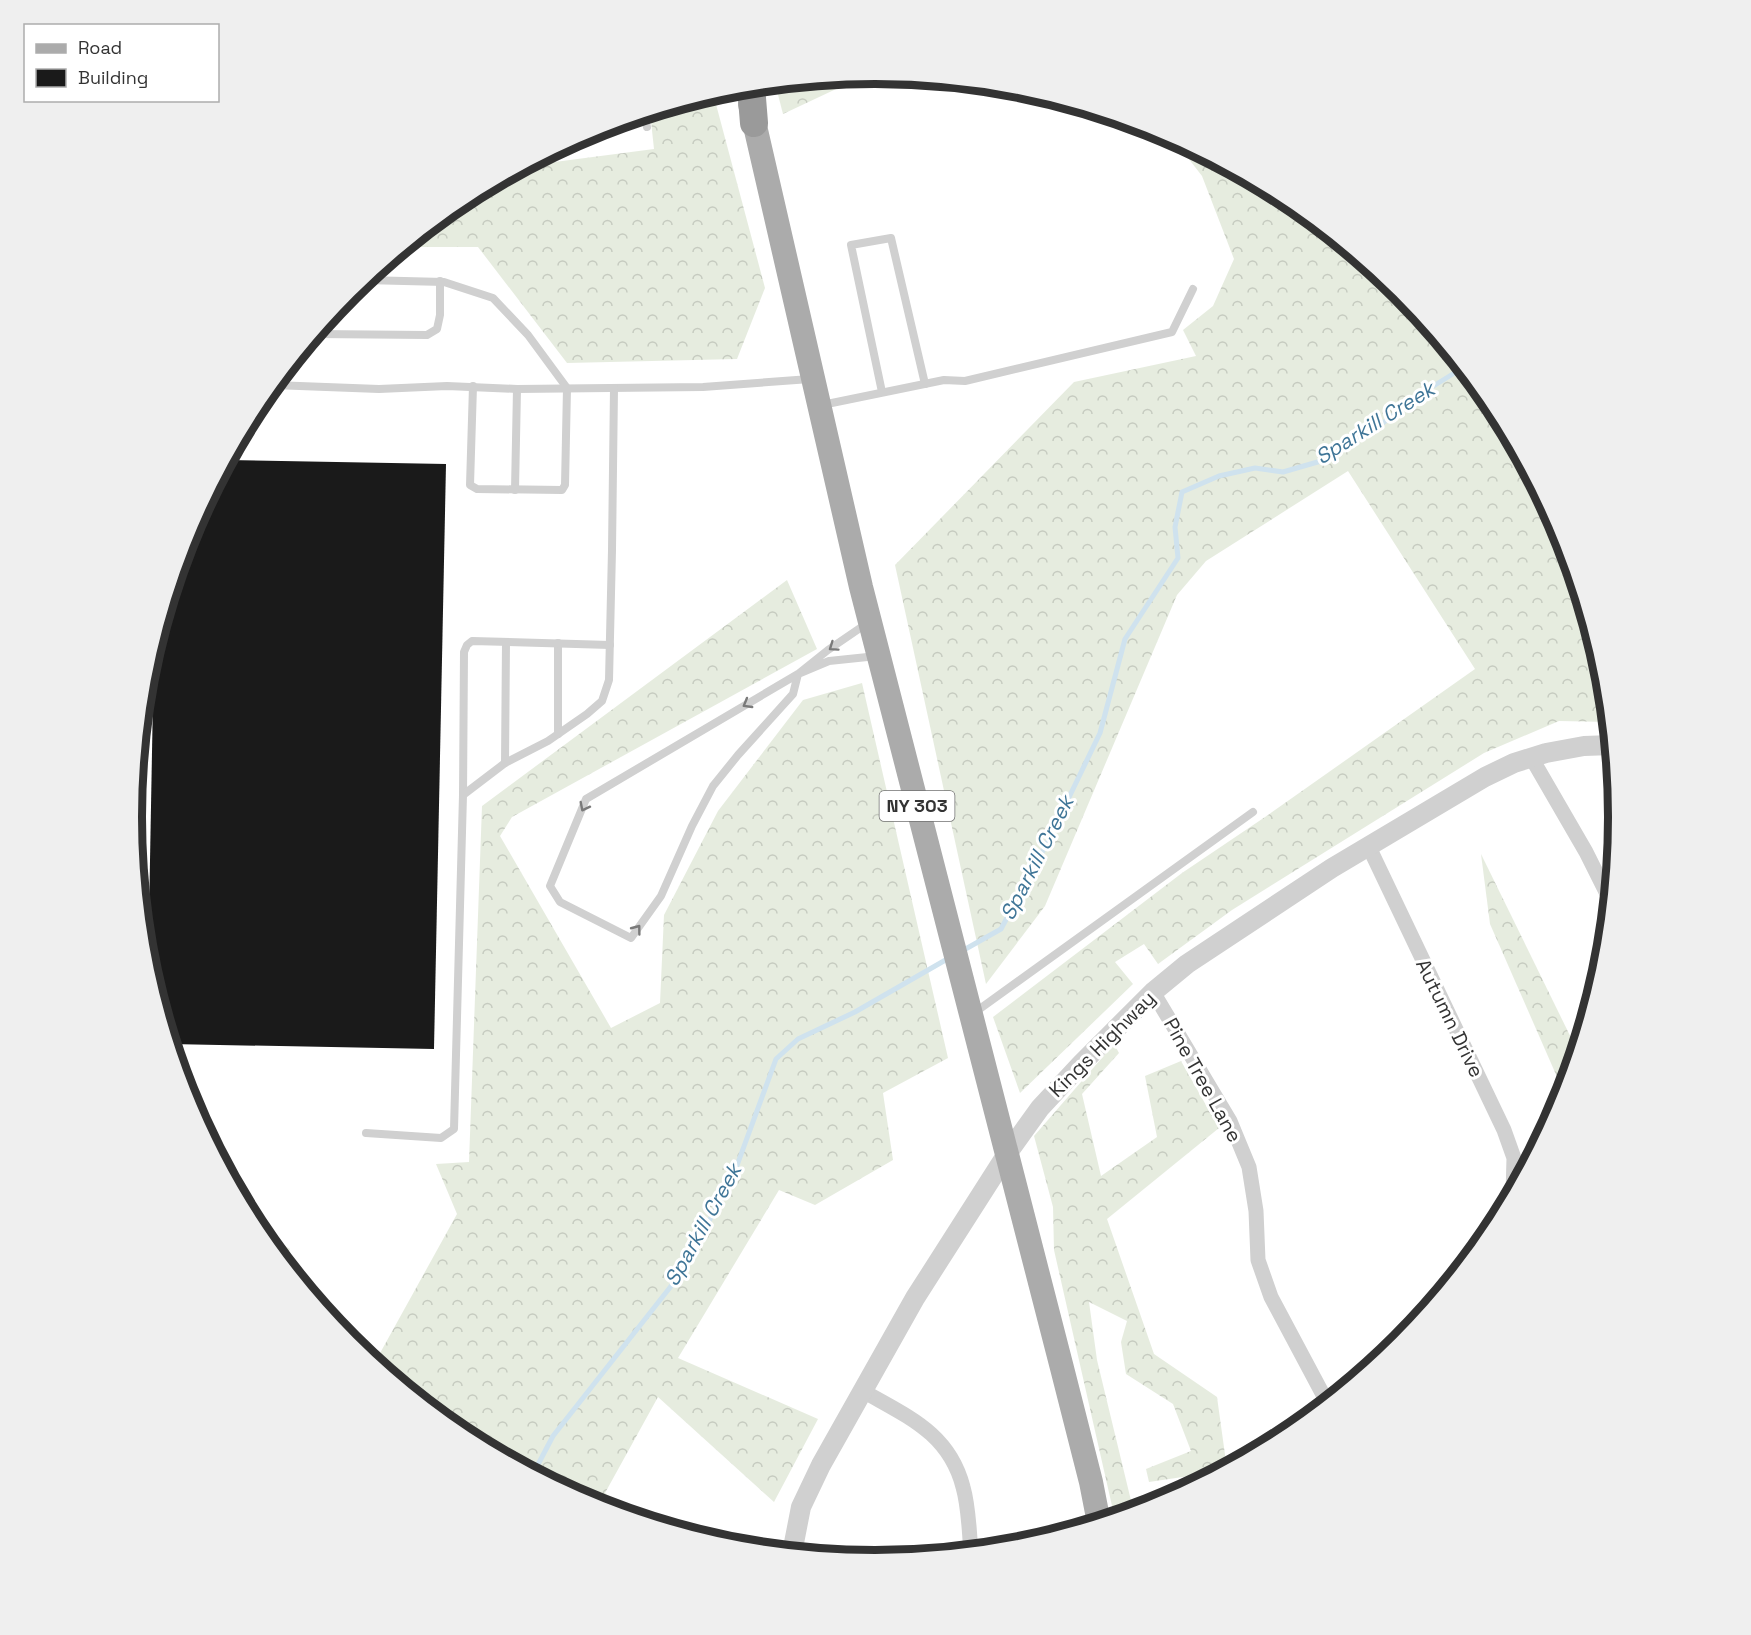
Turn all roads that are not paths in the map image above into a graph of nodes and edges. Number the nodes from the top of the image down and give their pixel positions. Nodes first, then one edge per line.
1 (748, 95) edge
2 (752, 95) edge
3 (646, 121) edge
4 (754, 123) junction
5 (647, 127) dead end
6 (377, 280) edge
7 (440, 281) junction
8 (1193, 289) dead end
9 (324, 334) edge
10 (812, 378) junction
11 (925, 384) junction
12 (284, 385) edge
13 (473, 386) junction
14 (567, 388) junction
15 (614, 388) junction
16 (517, 389) junction
17 (882, 392) junction
18 (818, 406) junction
19 (515, 490) junction
20 (869, 622) junction
21 (506, 642) junction
22 (558, 644) junction
23 (610, 645) junction
24 (878, 656) junction
25 (798, 674) junction
26 (558, 734) junction
27 (1605, 746) edge
28 (1531, 757) junction
29 (505, 764) junction
30 (463, 795) junction
31 (1253, 812) dead end
32 (1368, 845) junction
33 (1605, 890) edge
34 (1153, 992) junction
35 (970, 1015) junction
36 (366, 1133) dead end
37 (1007, 1154) junction
38 (1513, 1179) edge
39 (863, 1391) junction
40 (1324, 1397) edge
41 (1097, 1516) edge
42 (970, 1545) edge
43 (793, 1546) edge

1 - 4 main road, NY 303
2 - 4 highway
3 - 5 lane
4 - 10 main road, NY 303
6 - 7 lane
7 - 9 lane
7 - 14 lane
8 - 11 lane
10 - 15 lane
10 - 18 main road, NY 303
11 - 17 lane
11 - 17 lane
12 - 13 lane
13 - 16 lane
13 - 19 lane
14 - 15 lane
14 - 16 lane
14 - 19 lane
15 - 23 lane
16 - 19 lane
17 - 18 lane
18 - 20 main road, NY 303
20 - 24 main road, NY 303
20 -> 25 lane
21 - 22 lane
21 - 29 lane
21 - 30 lane
22 - 23 lane
22 - 26 lane
23 - 26 lane
24 - 25 lane
24 - 35 main road, NY 303
25 -> 25 lane
26 - 29 lane
27 - 28 street, Kings Highway
28 - 32 street, Kings Highway
28 - 33 street
29 - 30 lane
30 - 36 lane
31 - 35 lane
32 - 34 street, Kings Highway
32 - 38 street, Autumn Drive
34 - 37 street, Kings Highway
34 - 40 street, Pine Tree Lane
35 - 37 main road, NY 303
37 - 39 street, Kings Highway
37 - 41 main road, NY 303
39 - 42 street
39 - 43 street, Kings Highway

